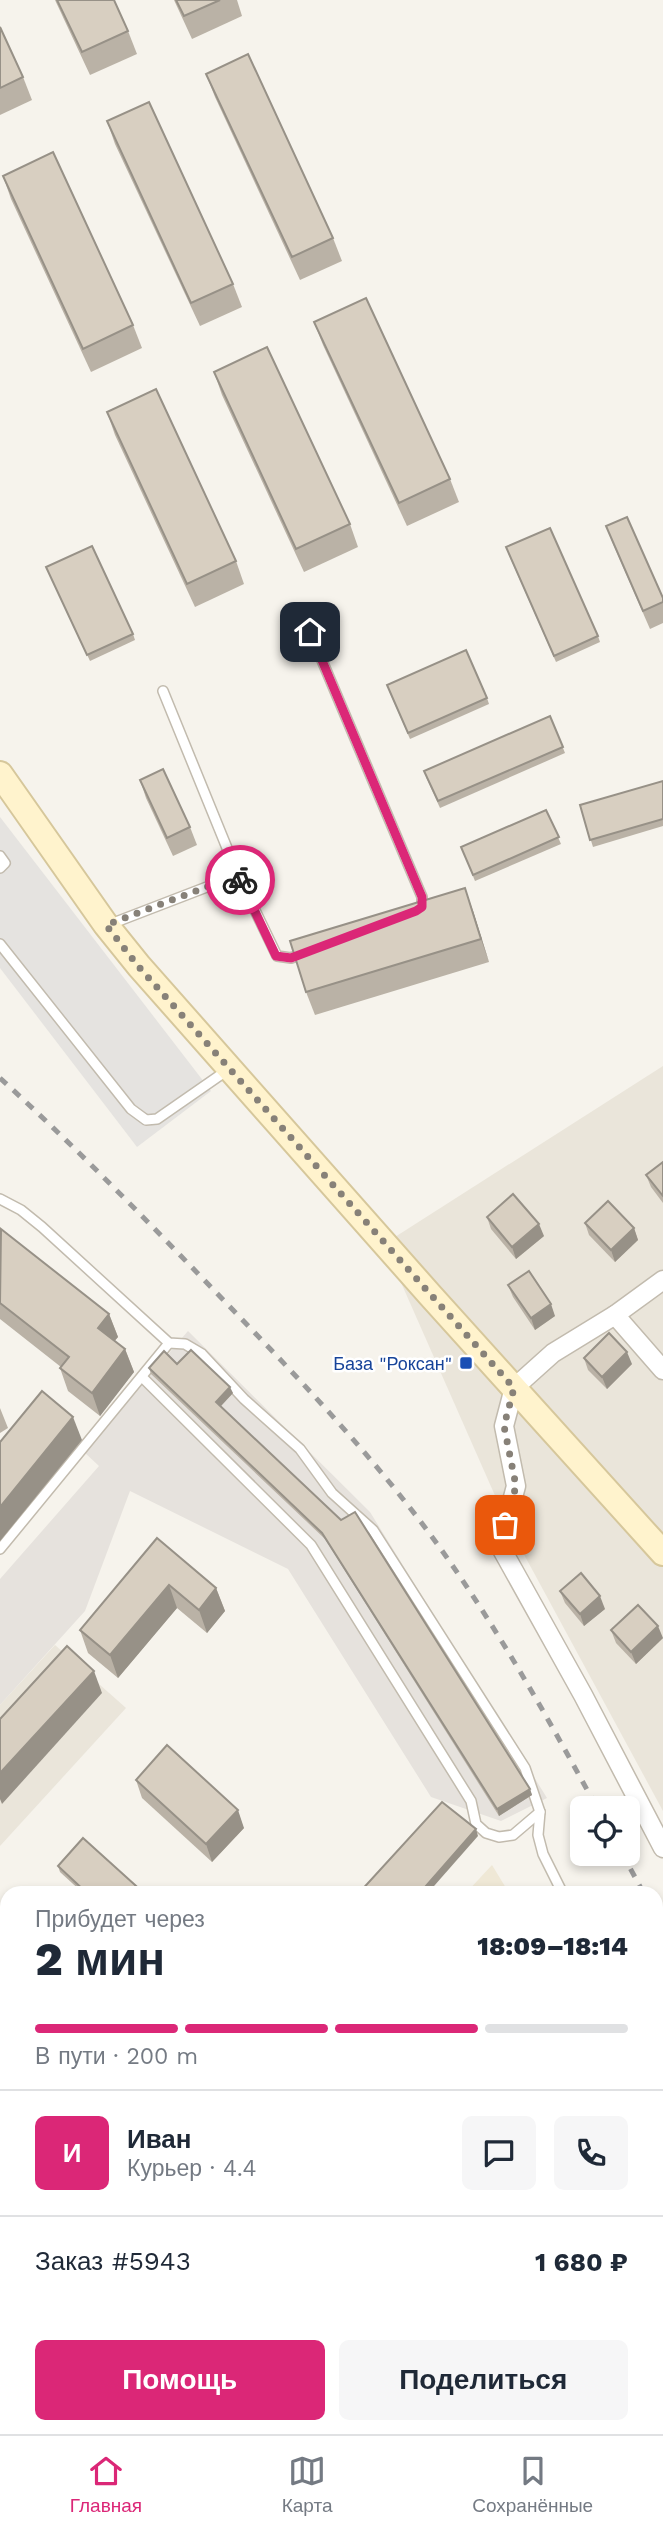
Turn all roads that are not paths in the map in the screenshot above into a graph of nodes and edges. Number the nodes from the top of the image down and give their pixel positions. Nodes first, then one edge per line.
1 (310, 632) dead end
2 (163, 691) dead end
3 (0, 774) edge
4 (0, 856) edge
5 (0, 867) edge
6 (238, 875) junction
7 (416, 911) edge
8 (106, 925) junction
9 (0, 944) edge
10 (316, 949) edge
11 (231, 1068) junction
12 (0, 1199) edge
13 (663, 1280) edge
14 (615, 1315) junction
15 (169, 1343) junction
16 (663, 1370) edge
17 (142, 1377) junction
18 (514, 1388) junction
19 (0, 1549) edge
20 (663, 1553) edge
21 (540, 1812) junction
22 (663, 1848) edge
23 (559, 1886) edge

1 - 7 lane
2 - 6 lane
3 - 8 street
4 - 5 lane
6 - 8 lane
6 - 10 lane
8 - 11 street
9 - 11 lane
11 - 18 street
12 - 15 lane
13 - 14 street
14 - 16 street
14 - 18 street
15 - 17 lane
15 - 21 lane
17 - 19 lane
17 - 21 lane
18 - 20 street
18 - 22 street
21 - 23 lane

